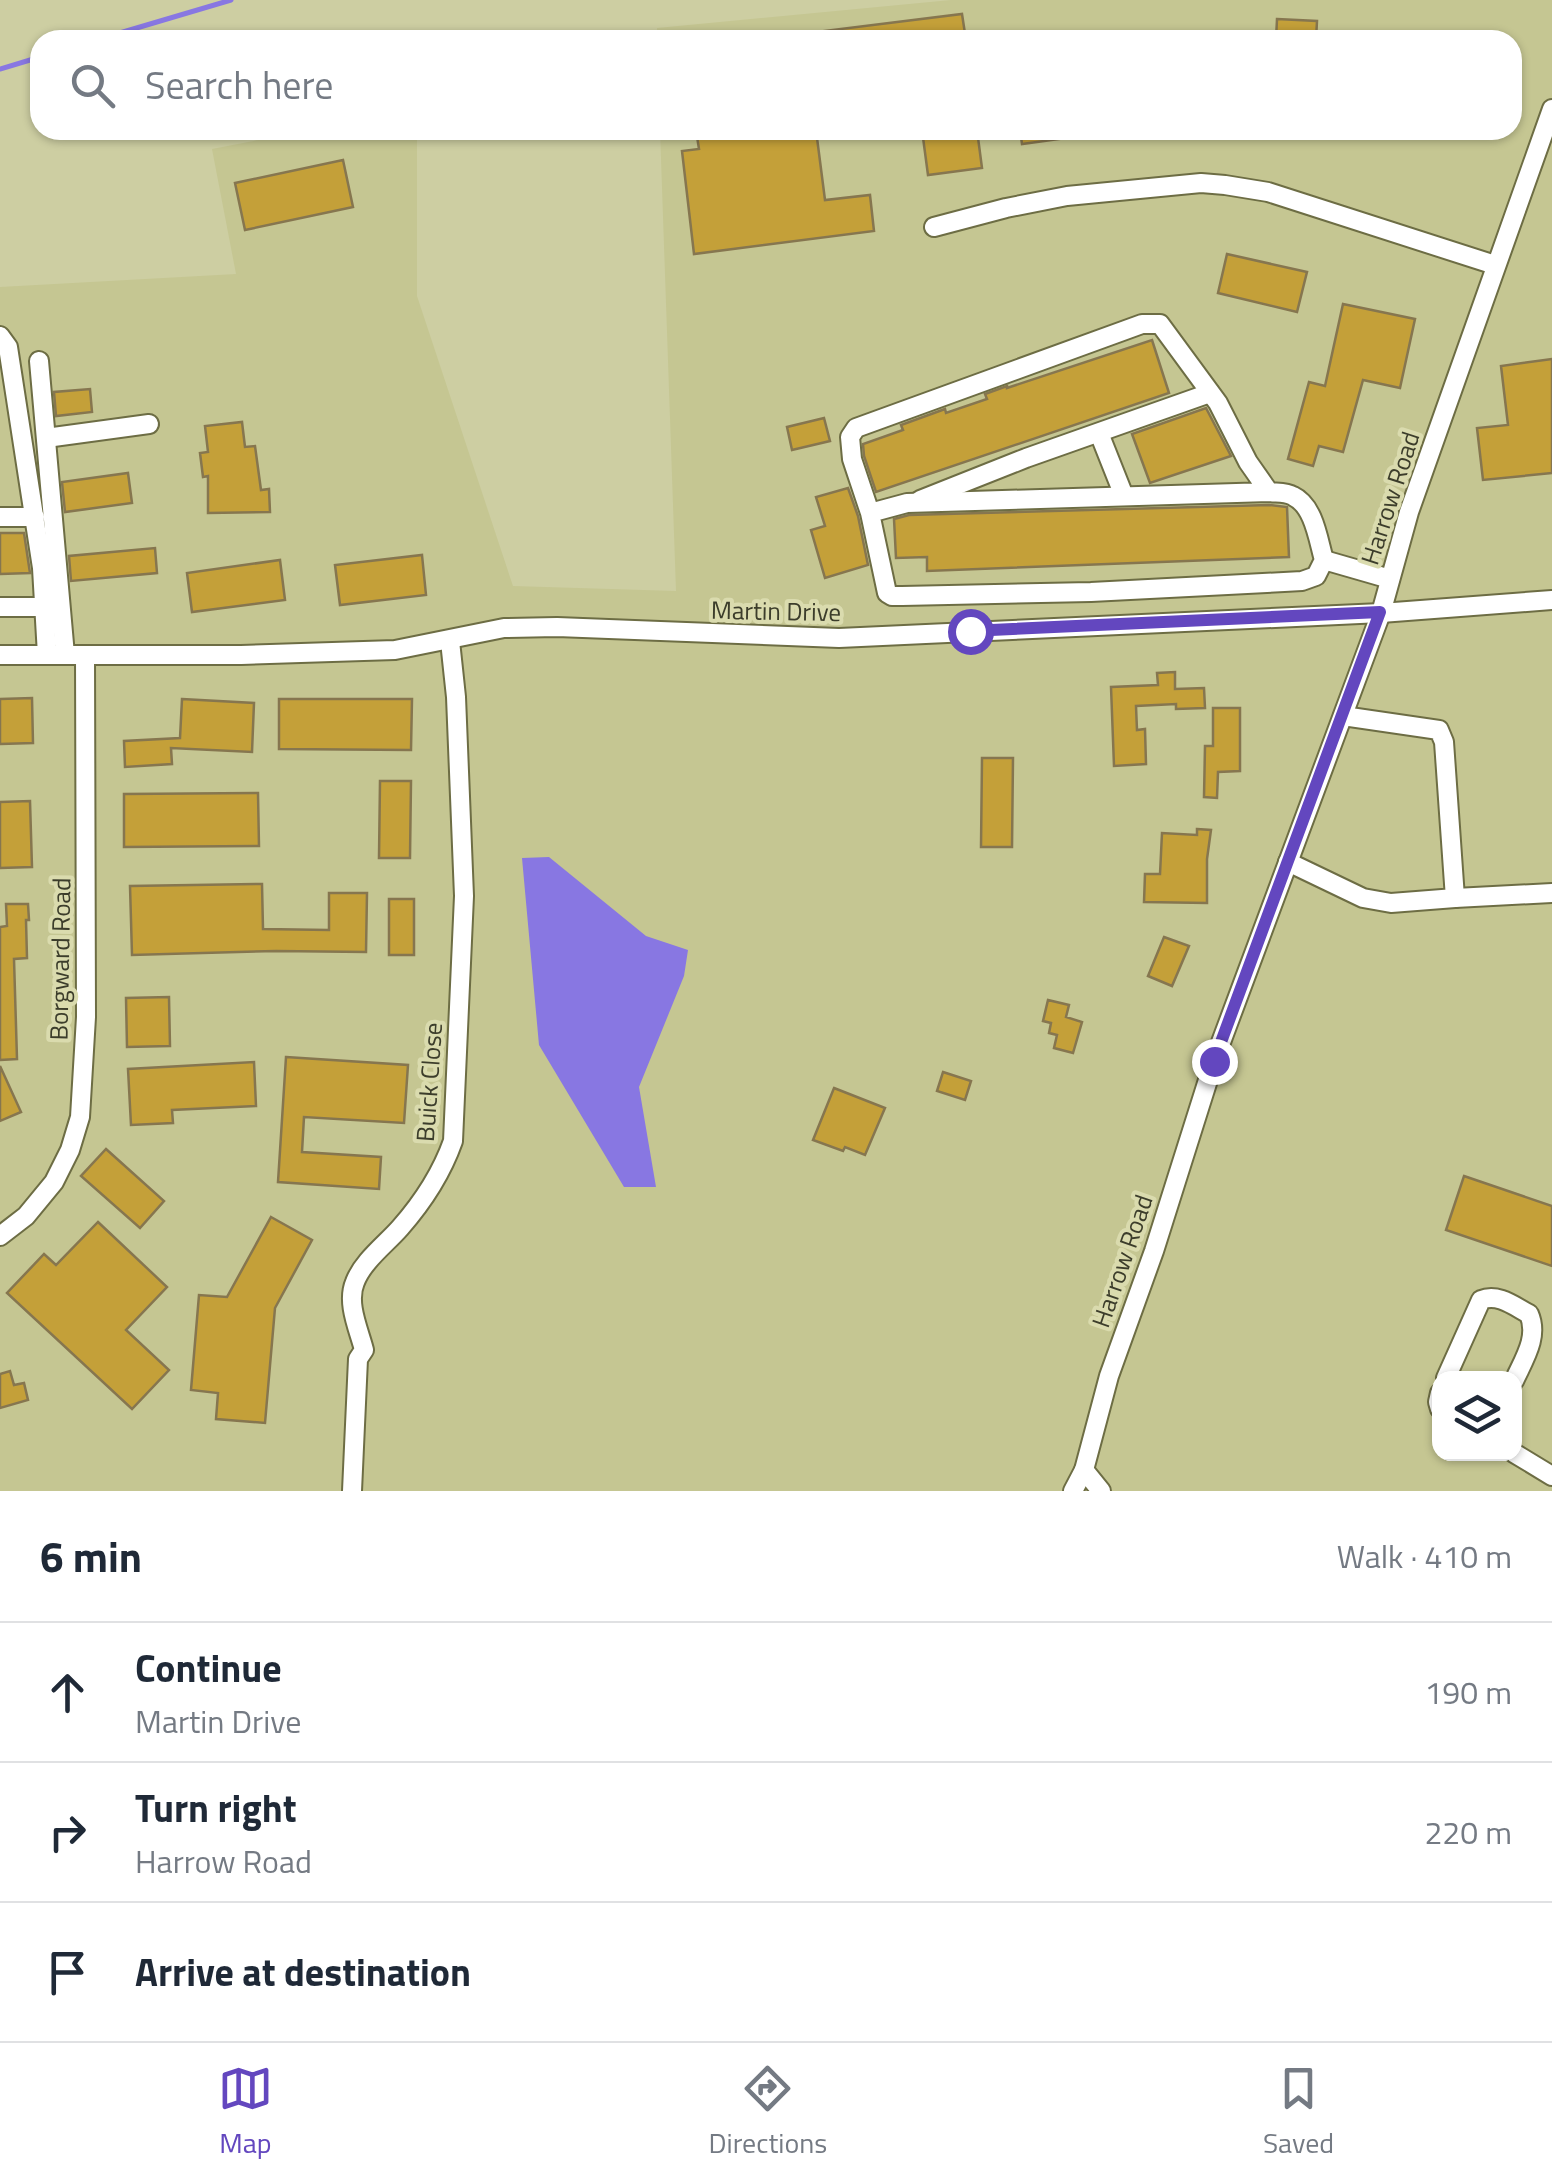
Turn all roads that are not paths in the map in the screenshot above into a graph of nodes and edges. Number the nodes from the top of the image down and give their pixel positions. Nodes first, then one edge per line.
1 (1552, 109) edge
2 (934, 227) dead end
3 (1495, 266) junction
4 (0, 336) edge
5 (40, 362) dead end
6 (1210, 393) junction
7 (149, 424) dead end
8 (1098, 433) junction
9 (46, 438) junction
10 (1269, 492) junction
11 (1124, 496) junction
12 (907, 504) junction
13 (870, 514) junction
14 (0, 517) edge
15 (35, 517) junction
16 (1324, 560) junction
17 (1390, 579) junction
18 (1552, 600) edge
19 (0, 607) edge
20 (44, 607) junction
21 (1380, 612) junction
22 (450, 641) junction
23 (0, 655) edge
24 (56, 655) junction
25 (85, 655) junction
26 (1343, 716) junction
27 (1288, 862) junction
28 (1552, 893) edge
29 (1455, 898) junction
30 (0, 1236) edge
31 (1449, 1371) edge
32 (1518, 1371) edge
33 (1522, 1458) edge
34 (1084, 1470) junction
35 (1552, 1476) edge
36 (352, 1491) edge
37 (1074, 1491) edge
38 (1101, 1491) edge

1 - 3 street, Harrow Road
2 - 3 street
3 - 17 street, Harrow Road
4 - 15 street
5 - 9 street
6 - 8 street
6 - 10 street
6 - 13 street
7 - 9 street
8 - 11 street
8 - 12 street
9 - 24 street
10 - 11 street
10 - 16 street
11 - 12 street
12 - 13 street
13 - 16 street
14 - 15 street
15 - 20 street
16 - 17 street
17 - 21 street, Harrow Road
18 - 21 street, Martin Drive
19 - 20 street
20 - 24 street
21 - 22 street, Martin Drive
21 - 26 street, Harrow Road
22 - 25 street, Martin Drive
22 - 36 street, Buick Close
23 - 24 street, Martin Drive
24 - 25 street, Martin Drive
25 - 30 street, Borgward Road
26 - 27 street, Harrow Road
26 - 29 street
27 - 29 street
27 - 34 street, Harrow Road
28 - 29 street
31 - 32 street
33 - 35 street
34 - 37 street, Harrow Road
34 - 38 street

